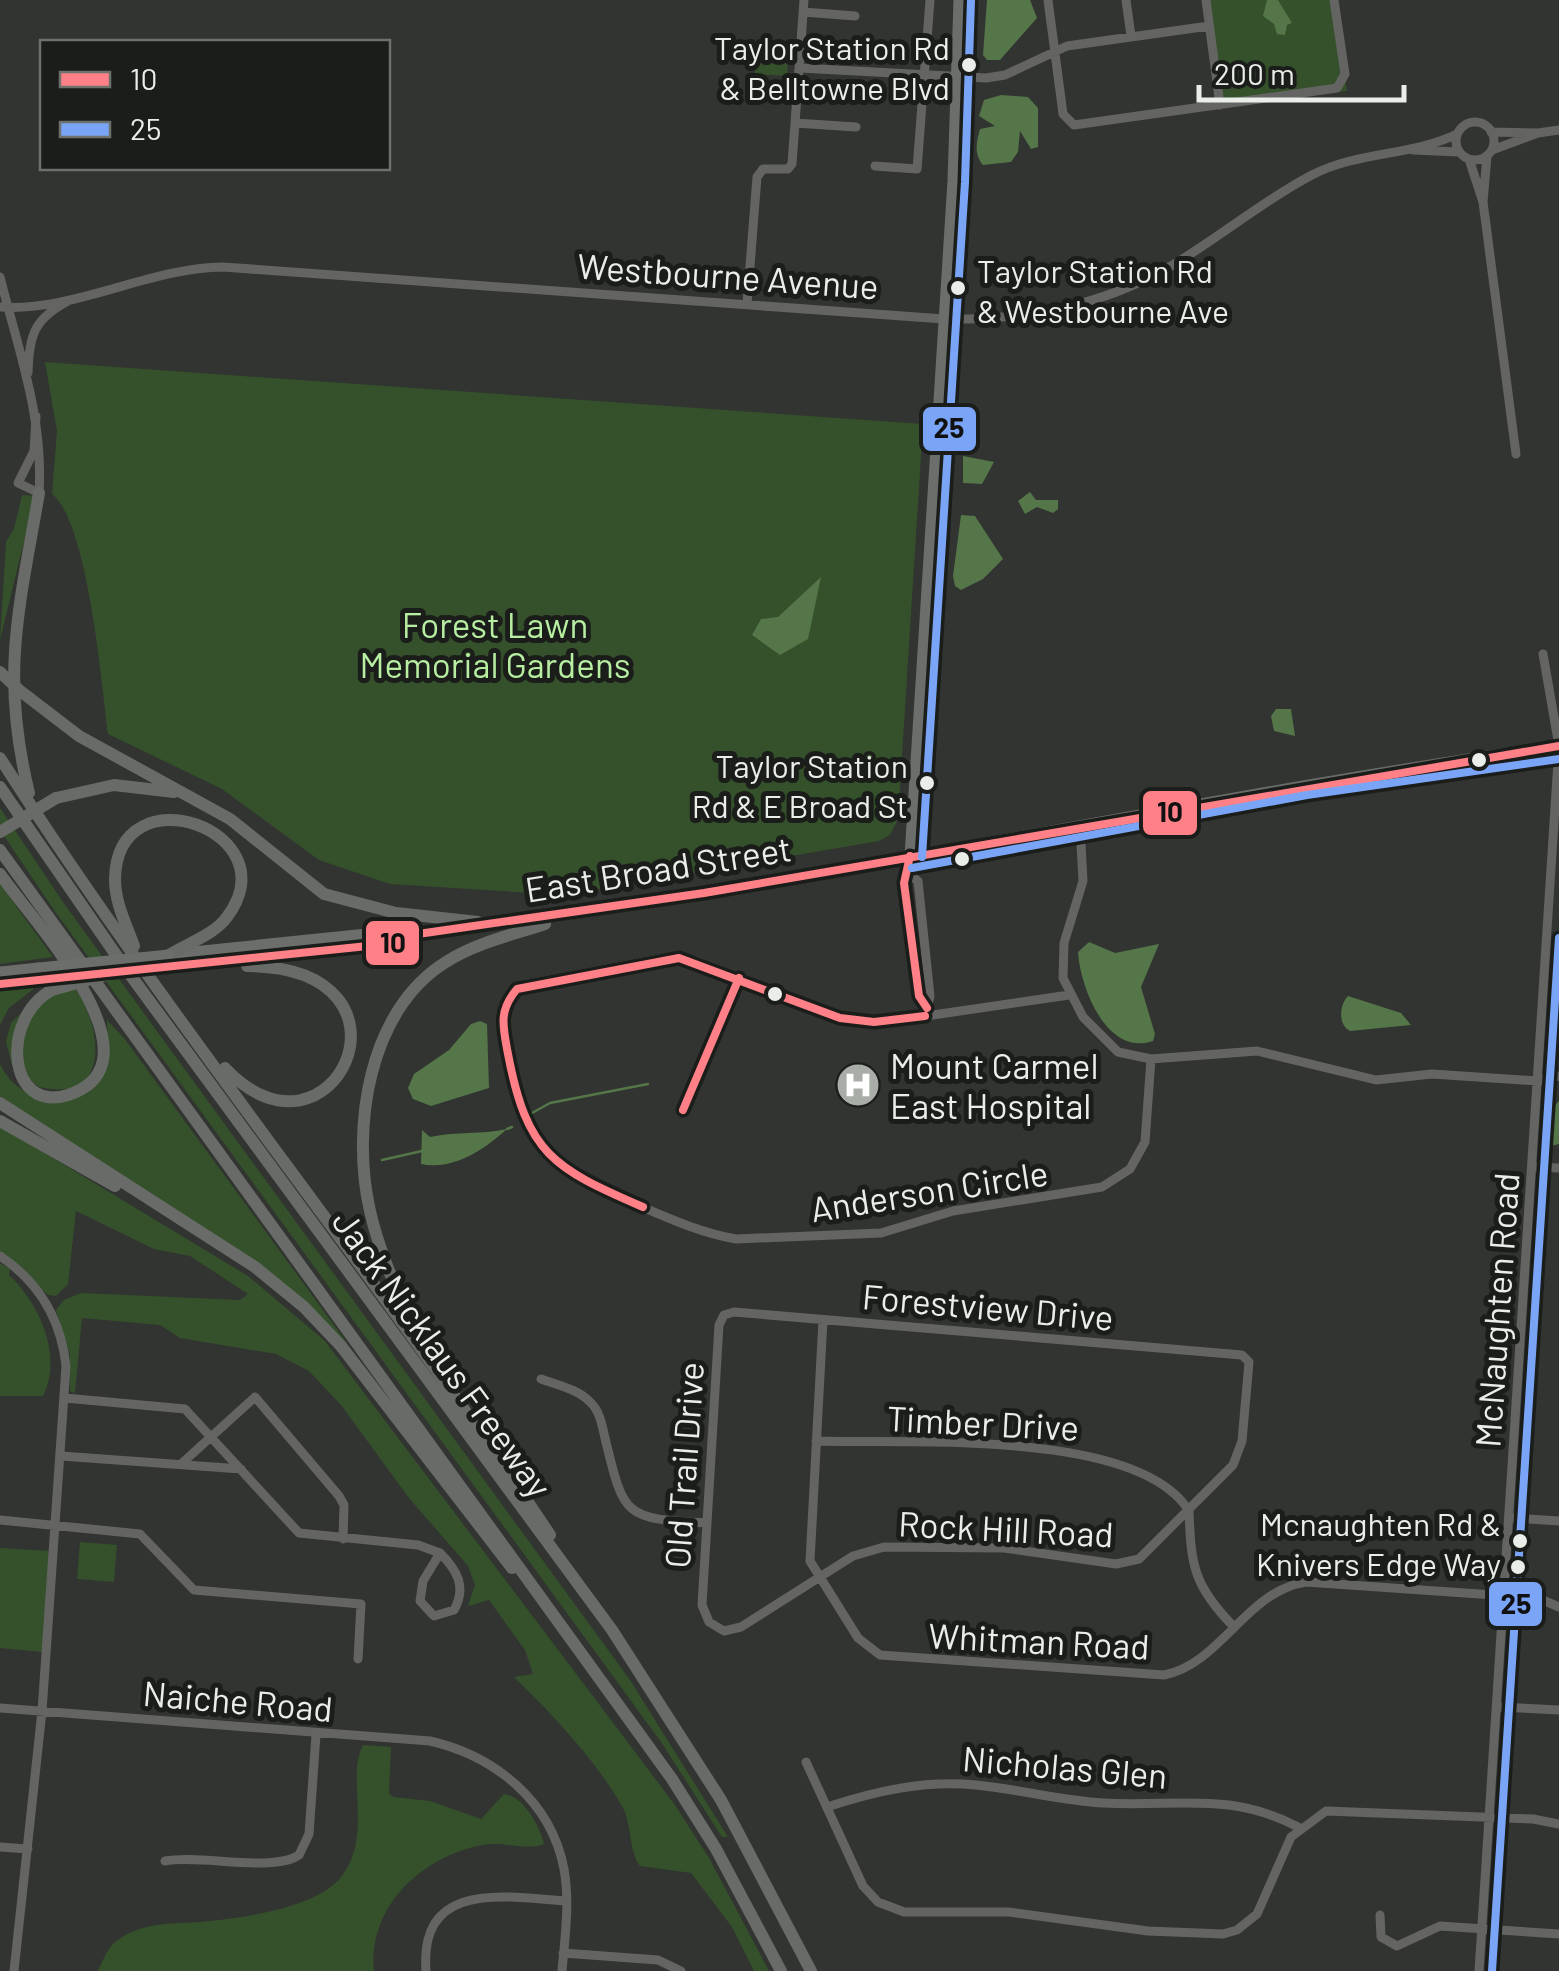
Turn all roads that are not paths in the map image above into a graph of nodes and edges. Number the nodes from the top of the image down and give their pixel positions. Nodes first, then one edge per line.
1 (804, 0) edge
2 (930, 0) edge
3 (959, 0) edge
4 (1048, 0) edge
5 (1126, 0) edge
6 (1206, 0) edge
7 (1334, 0) edge
8 (804, 12) junction
9 (856, 16) dead end
10 (1209, 26) junction
11 (1131, 36) junction
12 (1054, 50) junction
13 (800, 68) junction
14 (925, 77) junction
15 (957, 79) junction
16 (1220, 105) junction
17 (795, 123) junction
18 (856, 127) dead end
19 (1559, 130) edge
20 (1492, 132) junction
21 (1538, 132) junction
22 (1458, 134) junction
23 (1410, 149) junction
24 (1459, 152) junction
25 (1490, 153) junction
26 (1469, 159) junction
27 (875, 166) dead end
28 (1483, 202) junction
29 (0, 277) edge
30 (79, 296) junction
31 (747, 304) junction
32 (4, 307) edge
33 (944, 319) junction
34 (28, 380) junction
35 (36, 416) junction
36 (1516, 454) dead end
37 (39, 493) junction
38 (1543, 654) dead end
39 (0, 672) edge
40 (1559, 746) edge
41 (0, 758) edge
42 (0, 787) edge
43 (209, 806) junction
44 (1080, 826) junction
45 (44, 827) junction
46 (0, 832) edge
47 (0, 850) edge
48 (910, 856) junction
49 (0, 874) edge
50 (573, 914) junction
51 (500, 924) junction
52 (418, 934) junction
53 (169, 954) junction
54 (140, 962) junction
55 (184, 965) junction
56 (0, 972) edge
57 (0, 984) edge
58 (49, 985) junction
59 (1069, 995) junction
60 (926, 1012) junction
61 (5, 1023) dead end
62 (194, 1034) junction
63 (2, 1054) edge
64 (1151, 1059) junction
65 (1559, 1076) edge
66 (1538, 1081) junction
67 (0, 1102) edge
68 (0, 1121) edge
69 (1533, 1167) junction
70 (1559, 1168) edge
71 (148, 1199) junction
72 (0, 1256) edge
73 (724, 1315) joint
74 (824, 1320) junction
75 (421, 1346) junction
76 (1247, 1357) joint
77 (541, 1379) dead end
78 (65, 1398) junction
79 (213, 1436) junction
80 (816, 1441) junction
81 (61, 1456) junction
82 (181, 1464) junction
83 (241, 1470) junction
84 (1189, 1511) junction
85 (1512, 1518) junction
86 (0, 1520) edge
87 (1559, 1521) edge
88 (707, 1523) junction
89 (56, 1526) junction
90 (343, 1539) junction
91 (440, 1553) junction
92 (818, 1576) junction
93 (1505, 1596) junction
94 (548, 1606) junction
95 (1559, 1607) edge
96 (707, 1620) joint
97 (1234, 1627) junction
98 (612, 1630) junction
99 (358, 1660) dead end
100 (1498, 1707) junction
101 (0, 1708) edge
102 (1559, 1710) edge
103 (42, 1712) junction
104 (316, 1735) junction
105 (806, 1762) dead end
106 (827, 1807) junction
107 (1491, 1817) junction
108 (1559, 1824) edge
109 (1298, 1827) junction
110 (0, 1846) edge
111 (28, 1849) junction
112 (164, 1860) dead end
113 (567, 1901) junction
114 (1380, 1916) dead end
115 (1483, 1928) junction
116 (1559, 1934) edge
117 (563, 1953) junction
118 (14, 1971) edge
119 (426, 1971) edge
120 (562, 1971) edge
121 (682, 1971) edge
122 (782, 1971) edge
123 (811, 1971) edge
124 (1480, 1971) edge

1 - 8 street
2 - 14 street
3 - 15 main road
4 - 12 street
5 - 11 street
6 - 10 street
7 - 16 street
8 - 9 street
8 - 13 street
10 - 11 street
10 - 16 street
11 - 12 street
12 - 15 street
12 - 16 street
13 - 14 street
13 - 17 street
14 - 15 street
14 - 27 street
15 - 33 main road
17 - 18 street
17 - 31 street
19 - 21 street
20 - 21 street
20 - 22 street
20 - 25 street
21 - 25 street
22 - 23 street, Westbourne Avenue
22 - 24 street
23 - 24 street, Westbourne Avenue
23 - 33 street, Westbourne Avenue
24 - 26 street
25 - 26 street
25 - 28 street
26 - 28 street
28 - 36 street
29 - 32 street
30 - 31 street, Westbourne Avenue
30 - 32 street, Westbourne Avenue
30 - 34 street
31 - 33 street, Westbourne Avenue
32 - 34 street
33 - 48 main road
34 - 35 street
35 - 37 street
35 - 37 street
37 - 45 highway
38 - 40 street, McNaughten Road
39 - 43 highway, bridge
40 - 44 highway, East Broad Street
40 - 66 street, McNaughten Road
41 - 45 highway
42 - 98 highway, Jack Nicklaus Freeway
43 - 46 highway, bridge
43 - 51 highway
44 - 48 highway, East Broad Street
44 - 59 street
45 - 54 highway
47 - 94 highway, Jack Nicklaus Freeway
48 - 50 highway, East Broad Street
48 - 60 street
49 - 63 highway
50 - 51 highway, East Broad Street
50 - 75 highway
51 - 52 highway, East Broad Street
52 - 53 main road, East Broad Street
52 - 55 highway, East Broad Street
53 - 54 highway
53 - 56 main road, East Broad Street, bridge
54 - 62 highway
55 - 58 highway, East Broad Street, bridge
55 - 62 highway
57 - 58 main road
58 - 61 highway, East Broad Street
59 - 60 street, Anderson Circle
59 - 64 street
60 - 64 street, Anderson Circle
62 - 75 highway
64 - 66 street
65 - 66 street
66 - 69 street, McNaughten Road
67 - 71 highway
68 - 71 highway
69 - 70 street
69 - 85 street, McNaughten Road
71 - 94 highway
72 - 78 street
73 - 74 street, Forestview Drive
73 - 88 street, Old Trail Drive
74 - 76 street, Forestview Drive
74 - 80 street
75 - 98 highway
76 - 84 street, Rock Hill Road
77 - 88 street
78 - 79 street
78 - 81 street
79 - 82 street
79 - 83 street
79 - 90 street
80 - 84 street, Timber Drive
80 - 92 street
81 - 82 street
81 - 89 street
82 - 83 street
83 - 90 street
84 - 92 street, Rock Hill Road
84 - 97 street
85 - 87 street
85 - 93 street, McNaughten Road
86 - 89 street
88 - 96 street, Old Trail Drive
89 - 99 street
89 - 103 street
90 - 91 street
91 - 91 street
92 - 96 street, Rock Hill Road
92 - 97 street, Whitman Road
93 - 95 street, Whitman Road
93 - 97 street, Whitman Road
93 - 100 street, McNaughten Road
94 - 122 highway, Jack Nicklaus Freeway
98 - 123 highway, Jack Nicklaus Freeway
100 - 102 street
100 - 107 street, McNaughten Road
101 - 103 street, Naiche Road
103 - 104 street, Naiche Road
103 - 111 street
104 - 112 street
104 - 113 street, Naiche Road
105 - 106 street
106 - 109 street, Nicholas Glen
106 - 109 street
107 - 108 street
107 - 109 street
107 - 115 street, McNaughten Road
110 - 111 street
111 - 118 street
113 - 117 street, Naiche Road
113 - 119 street
114 - 115 street
115 - 116 street
115 - 124 street, McNaughten Road
117 - 120 street, Naiche Road
117 - 121 street

